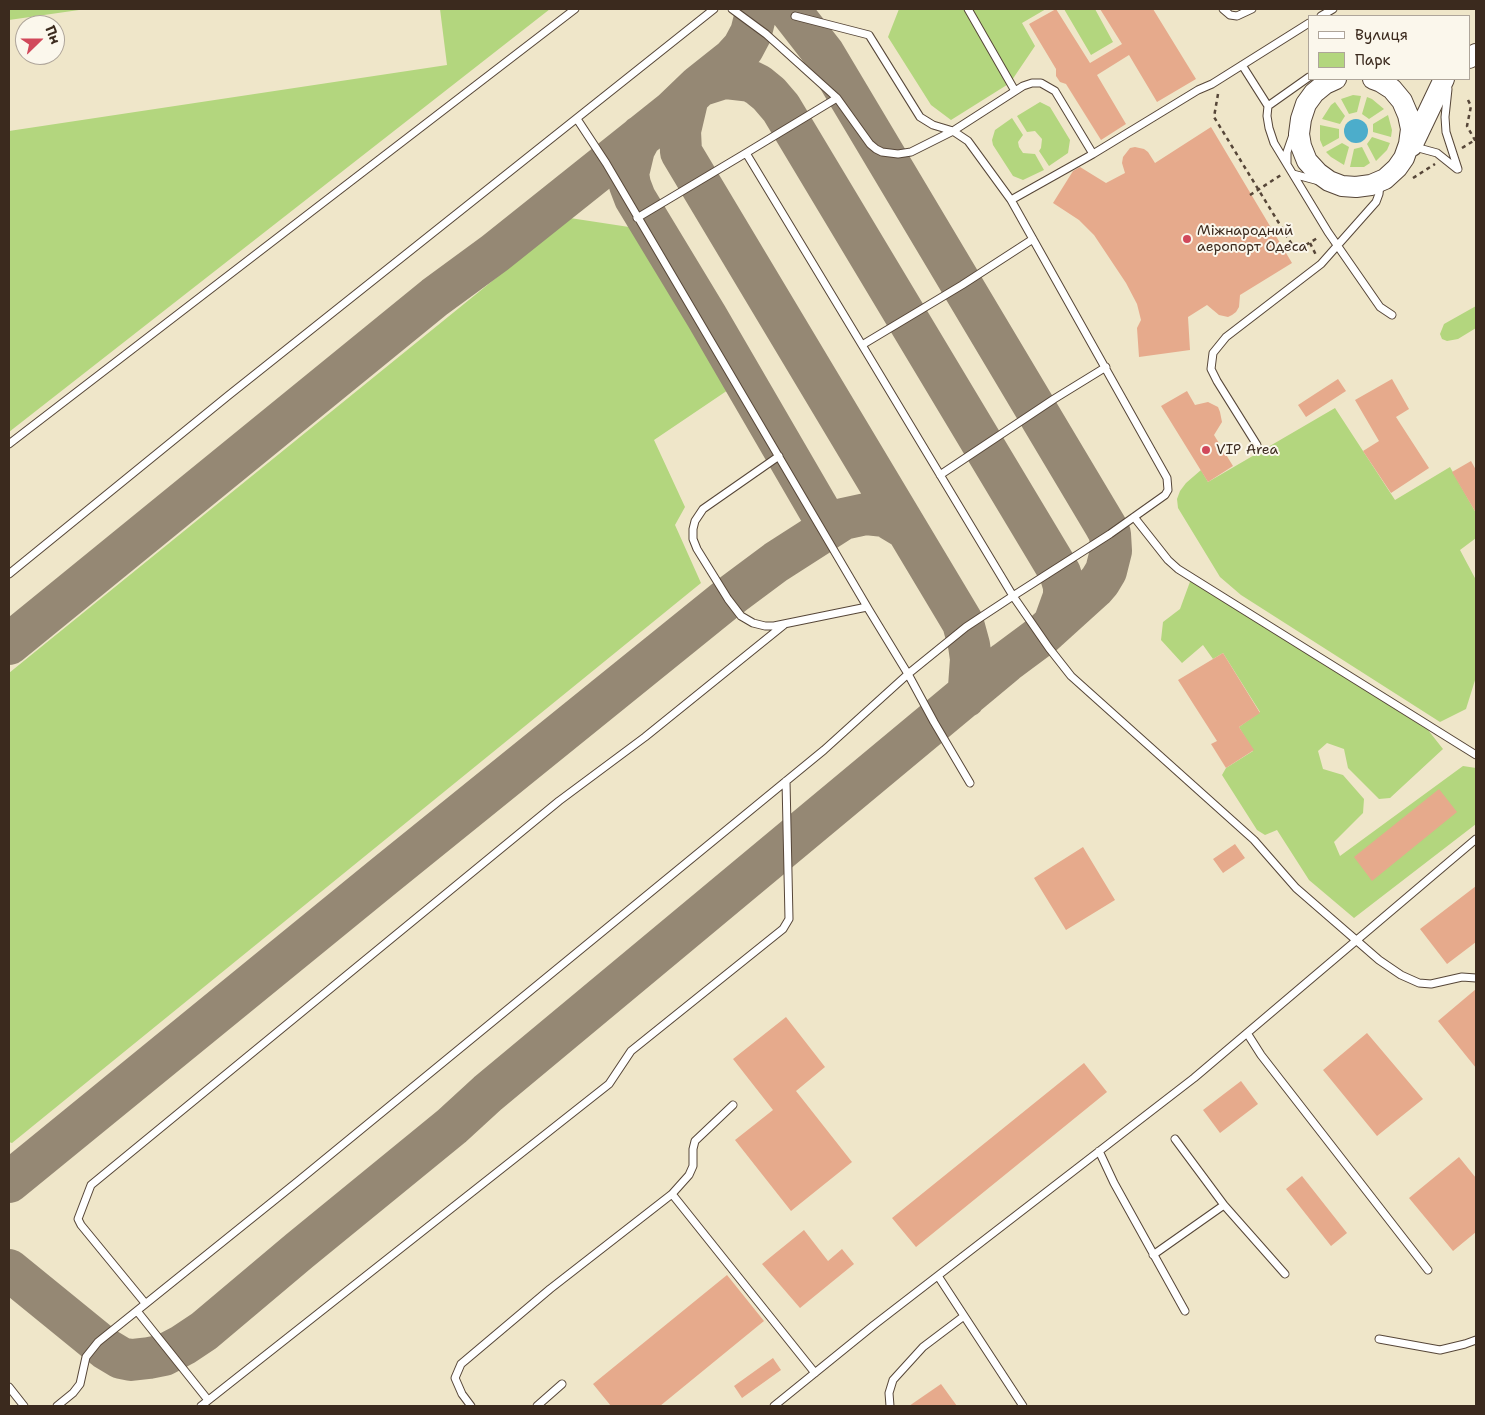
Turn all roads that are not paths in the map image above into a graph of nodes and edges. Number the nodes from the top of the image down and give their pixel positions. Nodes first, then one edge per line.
1 (575, 9) edge
2 (714, 9) edge
3 (732, 9) edge
4 (968, 9) edge
5 (1223, 9) edge
6 (1252, 9) edge
7 (1333, 9) edge
8 (1322, 15) edge
9 (795, 16) dead end
10 (1308, 25) edge
11 (1242, 65) junction
12 (1308, 78) edge
13 (1334, 80) edge
14 (1376, 80) edge
15 (1444, 80) edge
16 (1451, 80) edge
17 (1015, 91) junction
18 (837, 98) junction
19 (1268, 106) junction
20 (577, 119) junction
21 (1301, 119) junction
22 (953, 131) junction
23 (1408, 152) junction
24 (746, 153) junction
25 (1093, 154) junction
26 (1287, 164) junction
27 (1293, 174) junction
28 (1380, 181) junction
29 (1342, 186) junction
30 (1011, 200) junction
31 (637, 218) junction
32 (1033, 239) junction
33 (1337, 246) junction
34 (1392, 315) dead end
35 (862, 345) junction
36 (1106, 367) junction
37 (9, 444) edge
38 (1257, 445) dead end
39 (779, 456) junction
40 (940, 475) junction
41 (1134, 517) junction
42 (9, 574) edge
43 (1013, 596) junction
44 (867, 607) junction
45 (785, 624) junction
46 (908, 674) junction
47 (1476, 755) edge
48 (786, 781) junction
49 (970, 783) dead end
50 (1476, 839) edge
51 (1357, 940) junction
52 (1476, 978) edge
53 (1247, 1033) junction
54 (733, 1105) dead end
55 (1176, 1139) dead end
56 (1099, 1151) junction
57 (672, 1194) junction
58 (1224, 1205) junction
59 (1153, 1255) junction
60 (1428, 1270) dead end
61 (1285, 1274) dead end
62 (938, 1276) junction
63 (145, 1303) junction
64 (137, 1310) junction
65 (1185, 1311) dead end
66 (964, 1316) junction
67 (1379, 1339) dead end
68 (1476, 1340) edge
69 (814, 1373) junction
70 (562, 1384) dead end
71 (9, 1387) edge
72 (208, 1400) junction
73 (24, 1406) edge
74 (57, 1406) edge
75 (201, 1406) edge
76 (471, 1406) edge
77 (537, 1406) edge
78 (774, 1406) edge
79 (890, 1406) edge
80 (1023, 1406) edge

1 - 37 lane
2 - 20 lane
3 - 18 lane
4 - 17 lane
5 - 6 lane
7 - 8 lane
9 - 22 lane
10 - 11 lane
11 - 19 lane
11 - 25 lane
12 - 19 lane
13 - 21 main road
14 - 23 main road
15 - 23 main road
16 - 23 lane
17 - 22 lane
17 - 25 lane
18 - 22 lane
18 - 24 lane
19 - 26 lane
20 - 31 lane
20 - 42 lane
21 - 26 lane
21 - 29 main road
22 - 30 lane
23 - 28 main road
24 - 31 lane
24 - 35 lane
25 - 30 lane
26 - 27 lane
27 - 29 lane
27 - 33 lane
28 - 29 main road
28 - 33 lane
30 - 32 lane
31 - 39 lane
32 - 35 lane
32 - 36 lane
33 - 34 lane
33 - 38 lane
35 - 40 lane
36 - 40 lane
36 - 41 lane
39 - 44 lane
39 - 45 lane
40 - 43 lane
41 - 43 lane
41 - 47 lane
43 - 46 lane
43 - 51 lane
44 - 45 lane
44 - 46 lane
45 - 63 lane
46 - 48 lane
46 - 49 lane
48 - 63 lane
48 - 72 lane
50 - 51 lane
51 - 52 lane
51 - 53 lane
53 - 56 lane
53 - 60 lane
54 - 57 lane
55 - 58 lane
56 - 59 lane
56 - 62 lane
57 - 69 lane
57 - 76 lane
58 - 59 lane
58 - 61 lane
59 - 65 lane
62 - 66 lane
62 - 69 lane
63 - 64 lane
64 - 72 lane
64 - 74 lane
66 - 79 lane
66 - 80 lane
67 - 68 lane
69 - 78 lane
70 - 77 lane
71 - 73 lane
72 - 75 lane

